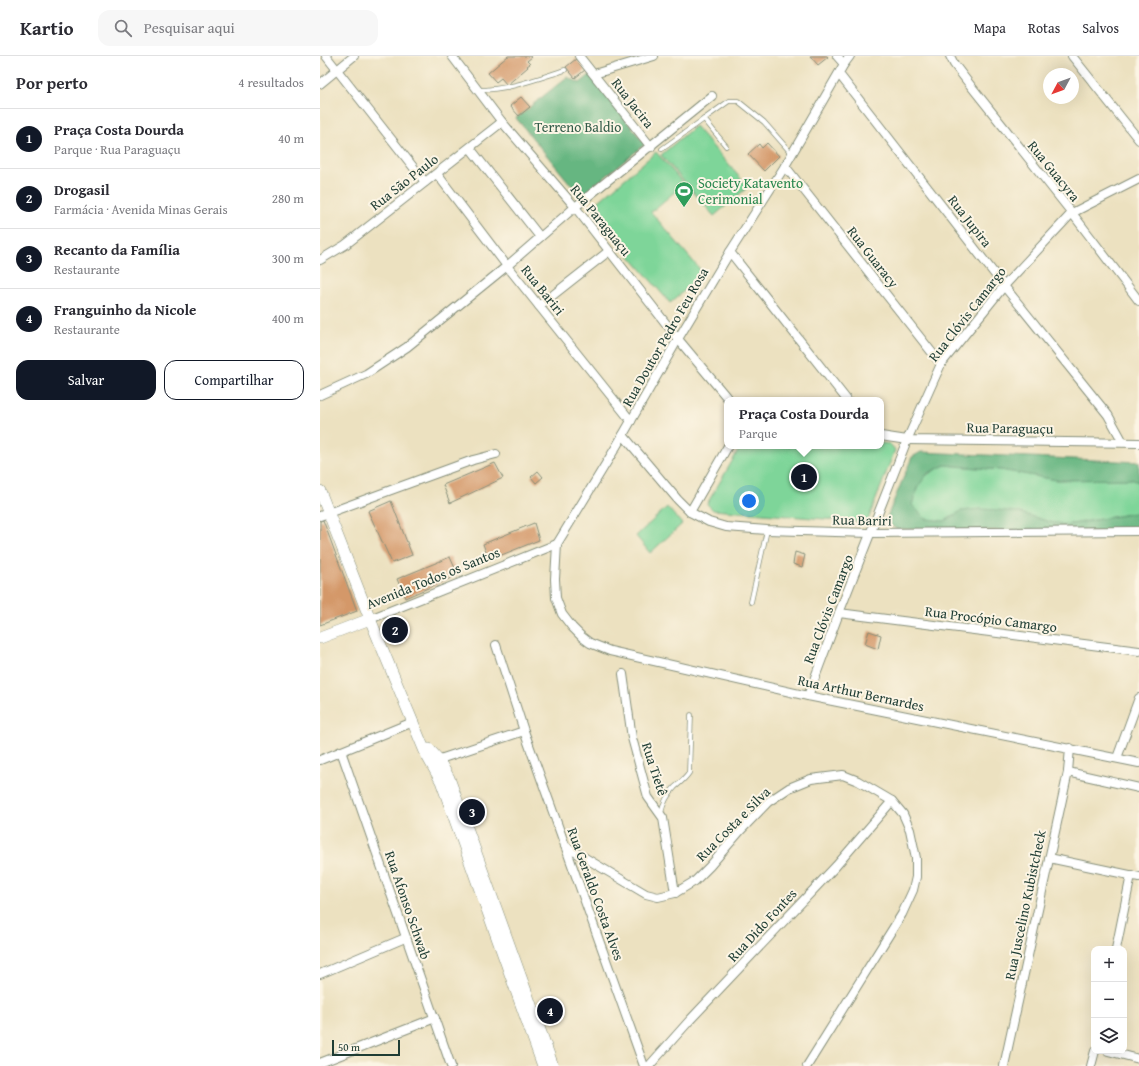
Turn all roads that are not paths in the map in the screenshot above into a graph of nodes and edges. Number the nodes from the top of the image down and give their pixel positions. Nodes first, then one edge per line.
1 (326, 56) edge
2 (354, 56) edge
3 (452, 56) edge
4 (579, 56) edge
5 (654, 56) edge
6 (836, 56) edge
7 (850, 56) edge
8 (950, 56) edge
9 (1072, 56) edge
10 (844, 64) junction
11 (337, 70) junction
12 (565, 70) dead end
13 (594, 74) junction
14 (839, 74) junction
15 (320, 84) edge
16 (478, 90) junction
17 (712, 96) dead end
18 (704, 119) junction
19 (502, 122) junction
20 (1139, 140) edge
21 (726, 146) dead end
22 (651, 147) junction
23 (470, 148) junction
24 (662, 149) dead end
25 (792, 154) junction
26 (785, 166) junction
27 (437, 174) junction
28 (1139, 180) edge
29 (426, 182) junction
30 (576, 207) junction
31 (1072, 214) junction
32 (540, 237) junction
33 (609, 251) junction
34 (730, 252) junction
35 (320, 260) edge
36 (507, 266) junction
37 (1004, 286) junction
38 (1139, 301) edge
39 (539, 306) junction
40 (678, 339) junction
41 (941, 364) junction
42 (320, 395) edge
43 (726, 397) edge
44 (845, 397) edge
45 (631, 421) junction
46 (623, 435) junction
47 (884, 436) edge
48 (907, 440) junction
49 (1123, 442) junction
50 (1139, 443) edge
51 (726, 449) edge
52 (496, 454) dead end
53 (320, 491) edge
54 (690, 512) junction
55 (324, 514) edge
56 (767, 530) junction
57 (1139, 530) edge
58 (870, 533) junction
59 (556, 544) junction
60 (751, 602) dead end
61 (839, 614) junction
62 (370, 619) junction
63 (582, 637) joint
64 (320, 638) edge
65 (496, 645) dead end
66 (1139, 651) edge
67 (622, 674) dead end
68 (808, 696) junction
69 (1139, 698) edge
70 (691, 715) dead end
71 (413, 722) junction
72 (524, 731) junction
73 (1070, 748) junction
74 (341, 751) junction
75 (1117, 758) junction
76 (320, 760) edge
77 (434, 761) junction
78 (1139, 763) edge
79 (1068, 772) junction
80 (1139, 788) edge
81 (892, 801) junction
82 (661, 814) junction
83 (565, 846) junction
84 (1049, 858) junction
85 (1135, 876) edge
86 (676, 893) junction
87 (405, 938) junction
88 (1117, 946) edge
89 (320, 974) edge
90 (530, 1016) junction
91 (435, 1018) junction
92 (1094, 1054) edge
93 (1120, 1054) edge
94 (1139, 1059) edge
95 (320, 1063) edge
96 (451, 1066) edge
97 (543, 1066) edge
98 (553, 1066) edge
99 (644, 1066) edge
100 (649, 1066) edge
101 (807, 1066) edge
102 (1004, 1066) edge
103 (1091, 1066) edge

1 - 11 street
2 - 11 street
3 - 16 street, Rua Paraguaçu
4 - 13 street, Rua Jacira
5 - 13 street
6 - 10 street
7 - 10 street, Rua Doutor Pedro Feu Rosa
8 - 31 street, Rua Guacyra
9 - 20 street
10 - 14 street, Rua Doutor Pedro Feu Rosa
11 - 15 street
11 - 29 street
12 - 16 lane
13 - 22 street, Rua Jacira
14 - 25 street, Rua Doutor Pedro Feu Rosa
14 - 37 street, Rua Jupira
16 - 19 street, Rua Paraguaçu
17 - 22 street
18 - 21 lane
18 - 24 lane
18 - 25 lane
19 - 23 street, Rua São Paulo
19 - 30 street, Rua Paraguaçu
22 - 30 street
23 - 27 street, Rua São Paulo
23 - 32 street
25 - 26 street, Rua Doutor Pedro Feu Rosa
26 - 34 street, Rua Doutor Pedro Feu Rosa
26 - 41 street, Rua Guaracy
27 - 29 street, Rua São Paulo
27 - 36 street, Rua Bariri
28 - 31 street, Rua Clóvis Camargo
29 - 35 street, Rua São Paulo
30 - 32 street
30 - 33 street, Rua Paraguaçu
31 - 37 street, Rua Clóvis Camargo
31 - 38 street, Rua Guacyra
32 - 36 street
33 - 39 street
33 - 40 street, Rua Paraguaçu
34 - 40 street, Rua Doutor Pedro Feu Rosa
34 - 44 street
36 - 39 street, Rua Bariri
36 - 42 street
37 - 41 street, Rua Clóvis Camargo
37 - 49 street, Rua Jupira
39 - 45 street, Rua Bariri
40 - 43 street, Rua Paraguaçu
40 - 45 street, Rua Doutor Pedro Feu Rosa
41 - 48 street, Rua Clóvis Camargo
45 - 46 street, Rua Doutor Pedro Feu Rosa
46 - 54 street, Rua Bariri
46 - 59 street, Rua Doutor Pedro Feu Rosa
47 - 48 street, Rua Paraguaçu
48 - 49 street, Rua Paraguaçu
48 - 58 street, Rua Clóvis Camargo
49 - 50 street, Rua Paraguaçu
51 - 54 street
52 - 55 street
53 - 55 street
54 - 56 street, Rua Bariri
55 - 62 street
56 - 58 street, Rua Bariri
56 - 60 lane
57 - 58 street, Rua Bariri
58 - 61 street, Rua Clóvis Camargo
59 - 62 street, Avenida Todos os Santos
59 - 63 street, Rua Doutor Pedro Feu Rosa
61 - 66 street, Rua Procópio Camargo
61 - 68 street, Rua Clóvis Camargo
62 - 64 street, Avenida Todos os Santos
62 - 71 street
63 - 68 street, Rua Arthur Bernardes
65 - 72 street, Rua Geraldo Costa Alves
67 - 82 street, Rua Tietê
68 - 73 street, Rua Arthur Bernardes
69 - 75 street
70 - 82 lane
71 - 74 street
71 - 77 street
72 - 77 street
72 - 83 street, Rua Geraldo Costa Alves
73 - 75 street, Rua Arthur Bernardes
73 - 79 street, Rua Juscelino Kubistcheck
74 - 76 street
74 - 87 street, Rua Afonso Schwab
75 - 78 street, Rua Arthur Bernardes
77 - 90 street
79 - 80 street
79 - 84 street, Rua Juscelino Kubistcheck
81 - 86 street, Rua Costa e Silva
81 - 100 street, Rua Dido Fontes
81 - 101 street, Rua Costa e Silva
82 - 86 street, Rua Tietê
83 - 86 street, Rua Costa e Silva
83 - 99 street, Rua Geraldo Costa Alves
84 - 85 street
84 - 102 street, Rua Juscelino Kubistcheck
85 - 88 street
87 - 89 street
87 - 91 street, Rua Afonso Schwab
90 - 97 street
90 - 98 street
91 - 95 street
91 - 96 street, Rua Afonso Schwab
92 - 103 street
93 - 94 street

